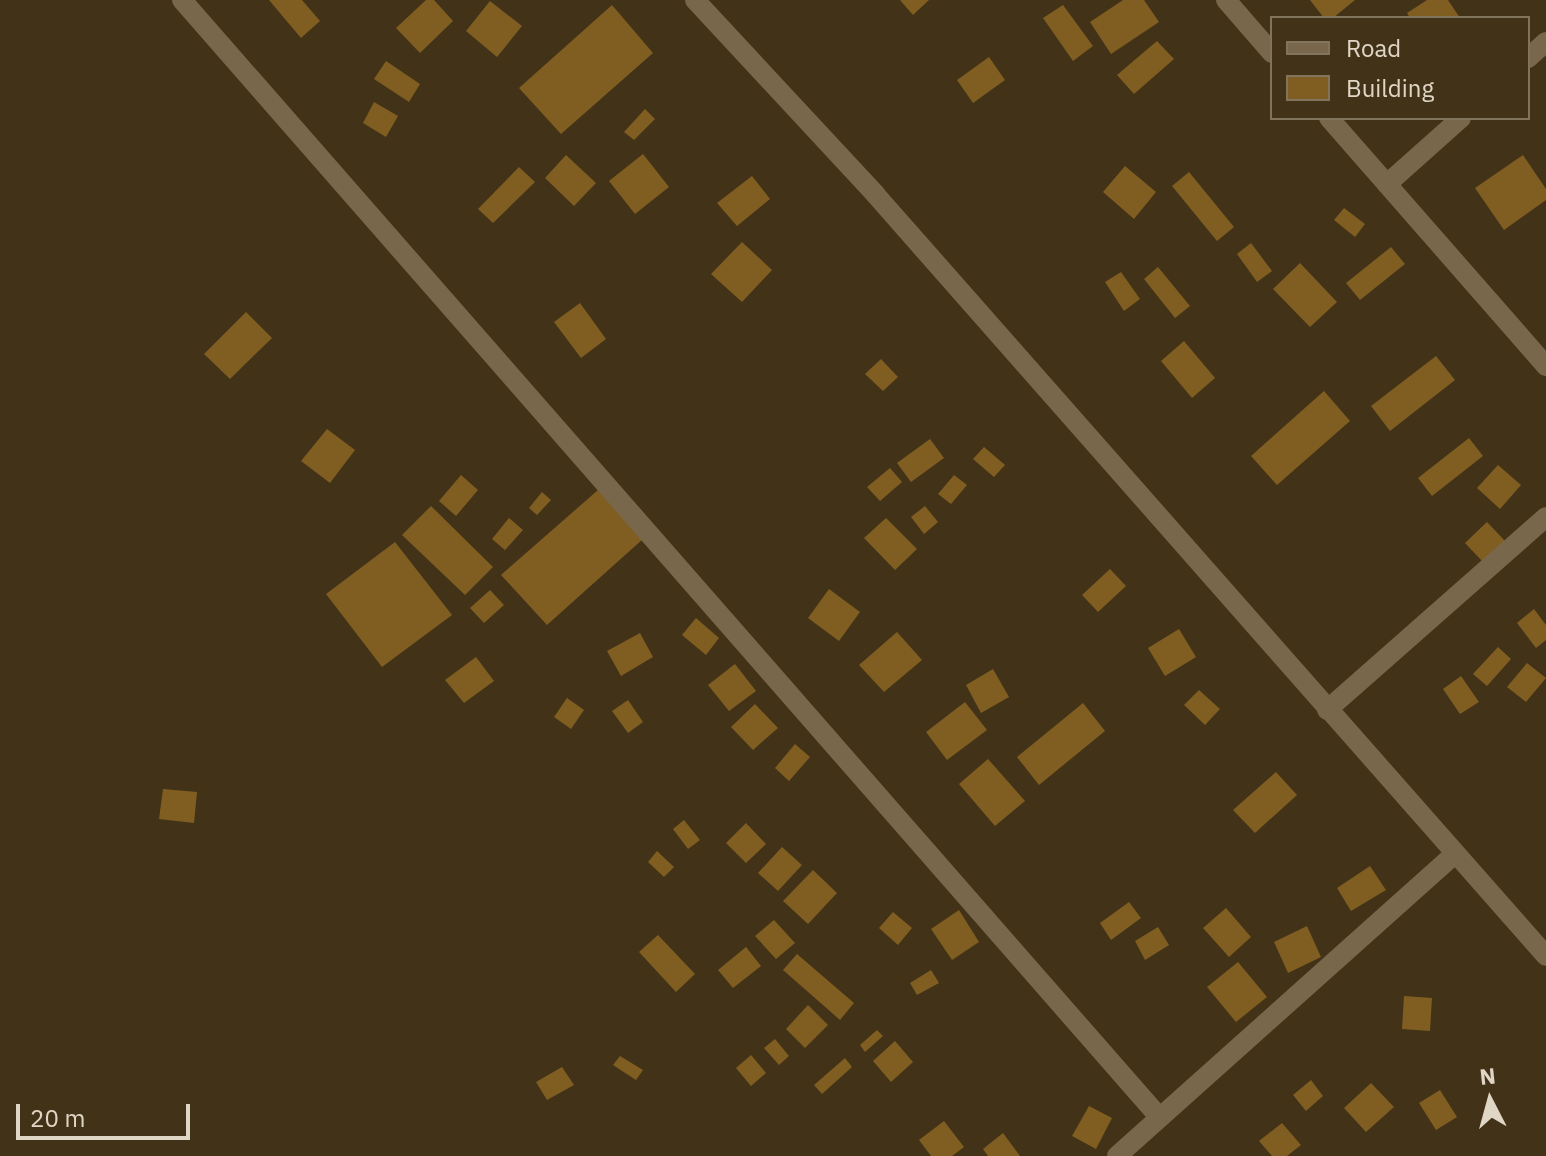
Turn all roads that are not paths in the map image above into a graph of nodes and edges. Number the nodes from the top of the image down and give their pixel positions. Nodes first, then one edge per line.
1 (182, 0) edge
2 (695, 0) edge
3 (1226, 0) edge
4 (1546, 42) edge
5 (1270, 51) edge
6 (1530, 56) edge
7 (1331, 120) edge
8 (1459, 120) edge
9 (1387, 184) junction
10 (1546, 366) edge
11 (1546, 517) edge
12 (1327, 710) junction
13 (1455, 854) junction
14 (1546, 956) edge
15 (1160, 1118) junction
16 (1117, 1156) edge

1 - 15 street
2 - 12 street
3 - 5 street
4 - 6 street
7 - 9 street
8 - 9 street
9 - 10 street
11 - 12 street
12 - 13 street
13 - 14 street
13 - 15 street
15 - 16 street

